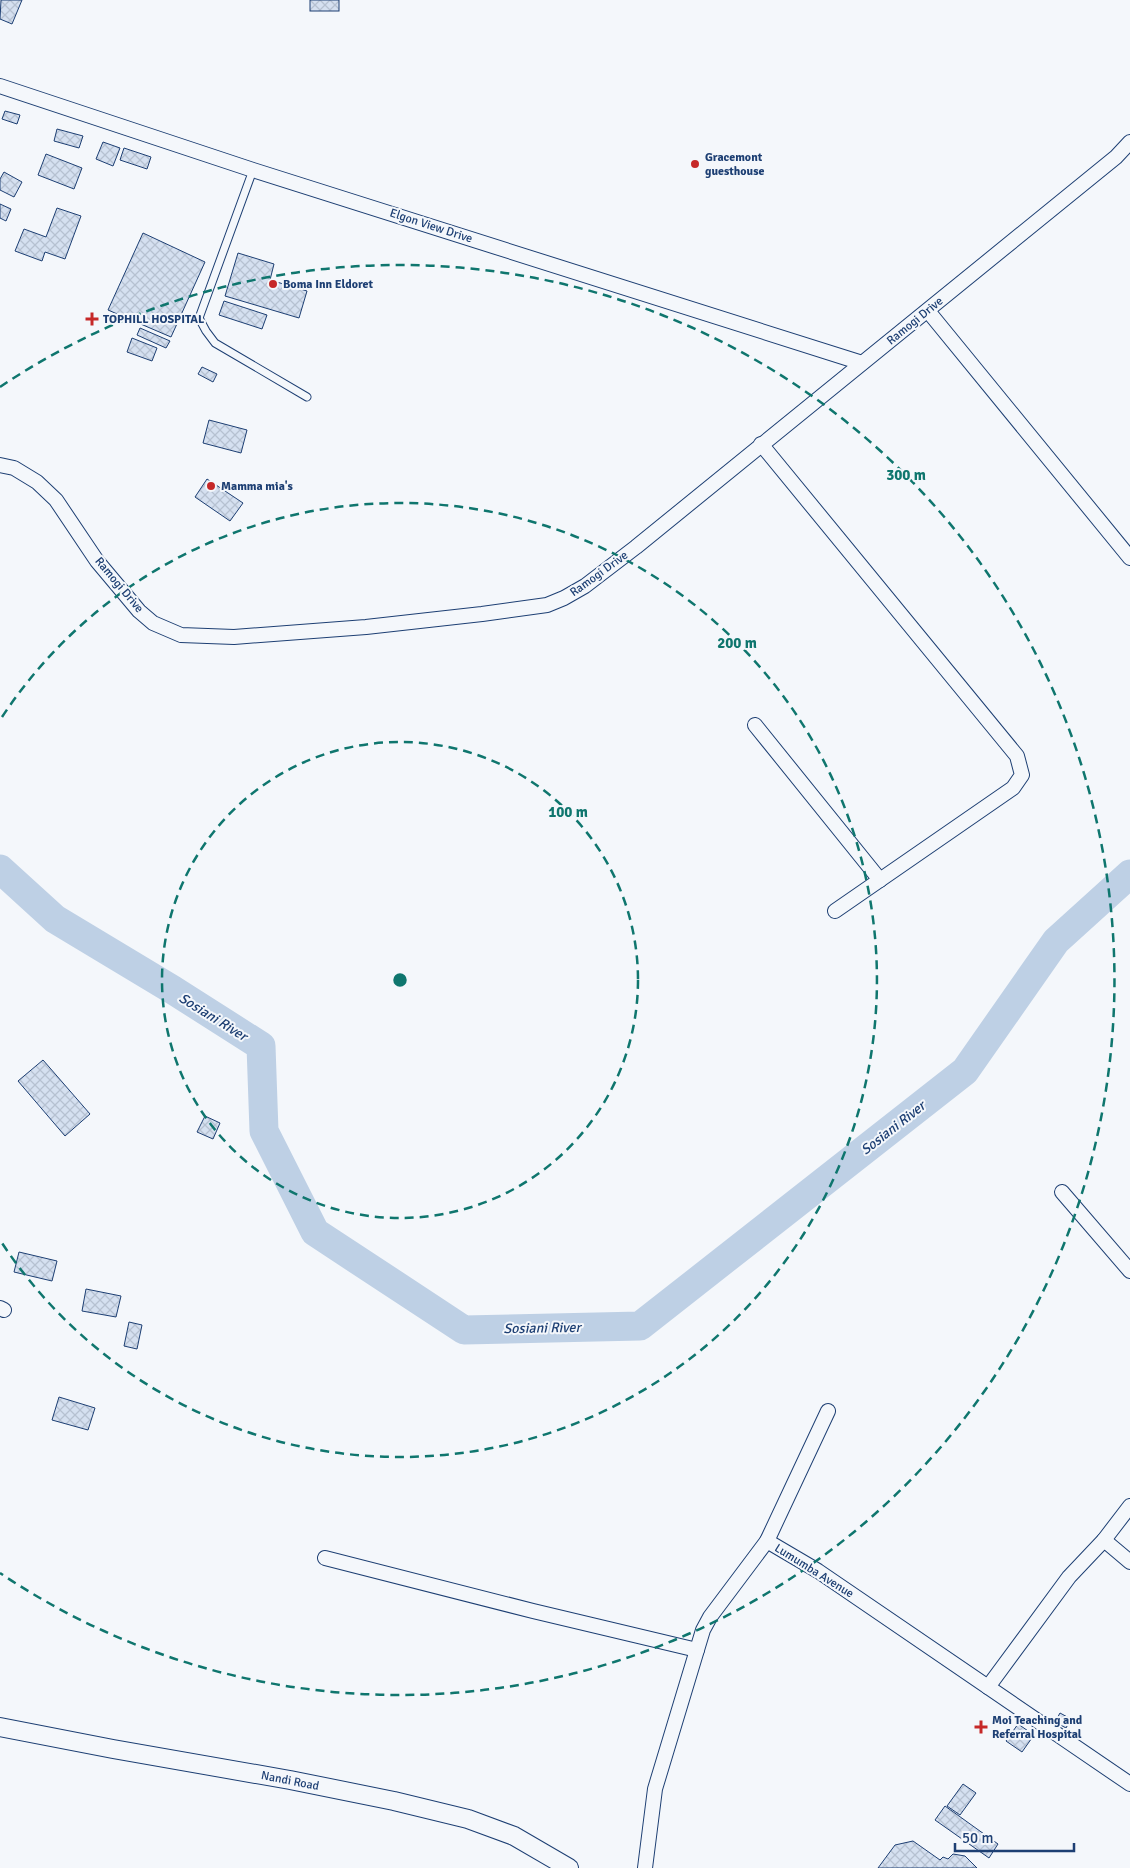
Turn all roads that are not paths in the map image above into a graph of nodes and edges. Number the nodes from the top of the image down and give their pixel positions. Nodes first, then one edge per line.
1 (0, 86) edge
2 (1130, 142) edge
3 (253, 170) junction
4 (928, 311) junction
5 (862, 363) junction
6 (307, 397) dead end
7 (761, 444) junction
8 (0, 465) edge
9 (1130, 558) edge
10 (755, 725) dead end
11 (880, 880) junction
12 (835, 911) dead end
13 (1062, 1192) dead end
14 (1130, 1271) edge
15 (828, 1411) dead end
16 (1130, 1506) edge
17 (1104, 1540) junction
18 (767, 1541) junction
19 (325, 1558) dead end
20 (1130, 1562) edge
21 (697, 1650) junction
22 (988, 1687) junction
23 (0, 1727) edge
24 (1130, 1784) edge
25 (568, 1868) edge
26 (645, 1868) edge

1 - 3 street, Elgon View Drive
2 - 4 street, Ramogi Drive
3 - 5 street, Elgon View Drive
3 - 6 lane
4 - 5 street, Ramogi Drive
4 - 9 street
5 - 7 street, Ramogi Drive
7 - 8 street, Ramogi Drive
7 - 11 street
10 - 11 street
11 - 12 street
13 - 14 street
15 - 18 street
16 - 17 street
17 - 20 street
17 - 22 street
18 - 21 street, Lumumba Avenue
18 - 22 street, Lumumba Avenue
19 - 21 street
21 - 26 street, Lumumba Avenue
22 - 24 street, Lumumba Avenue
23 - 25 street, Nandi Road

